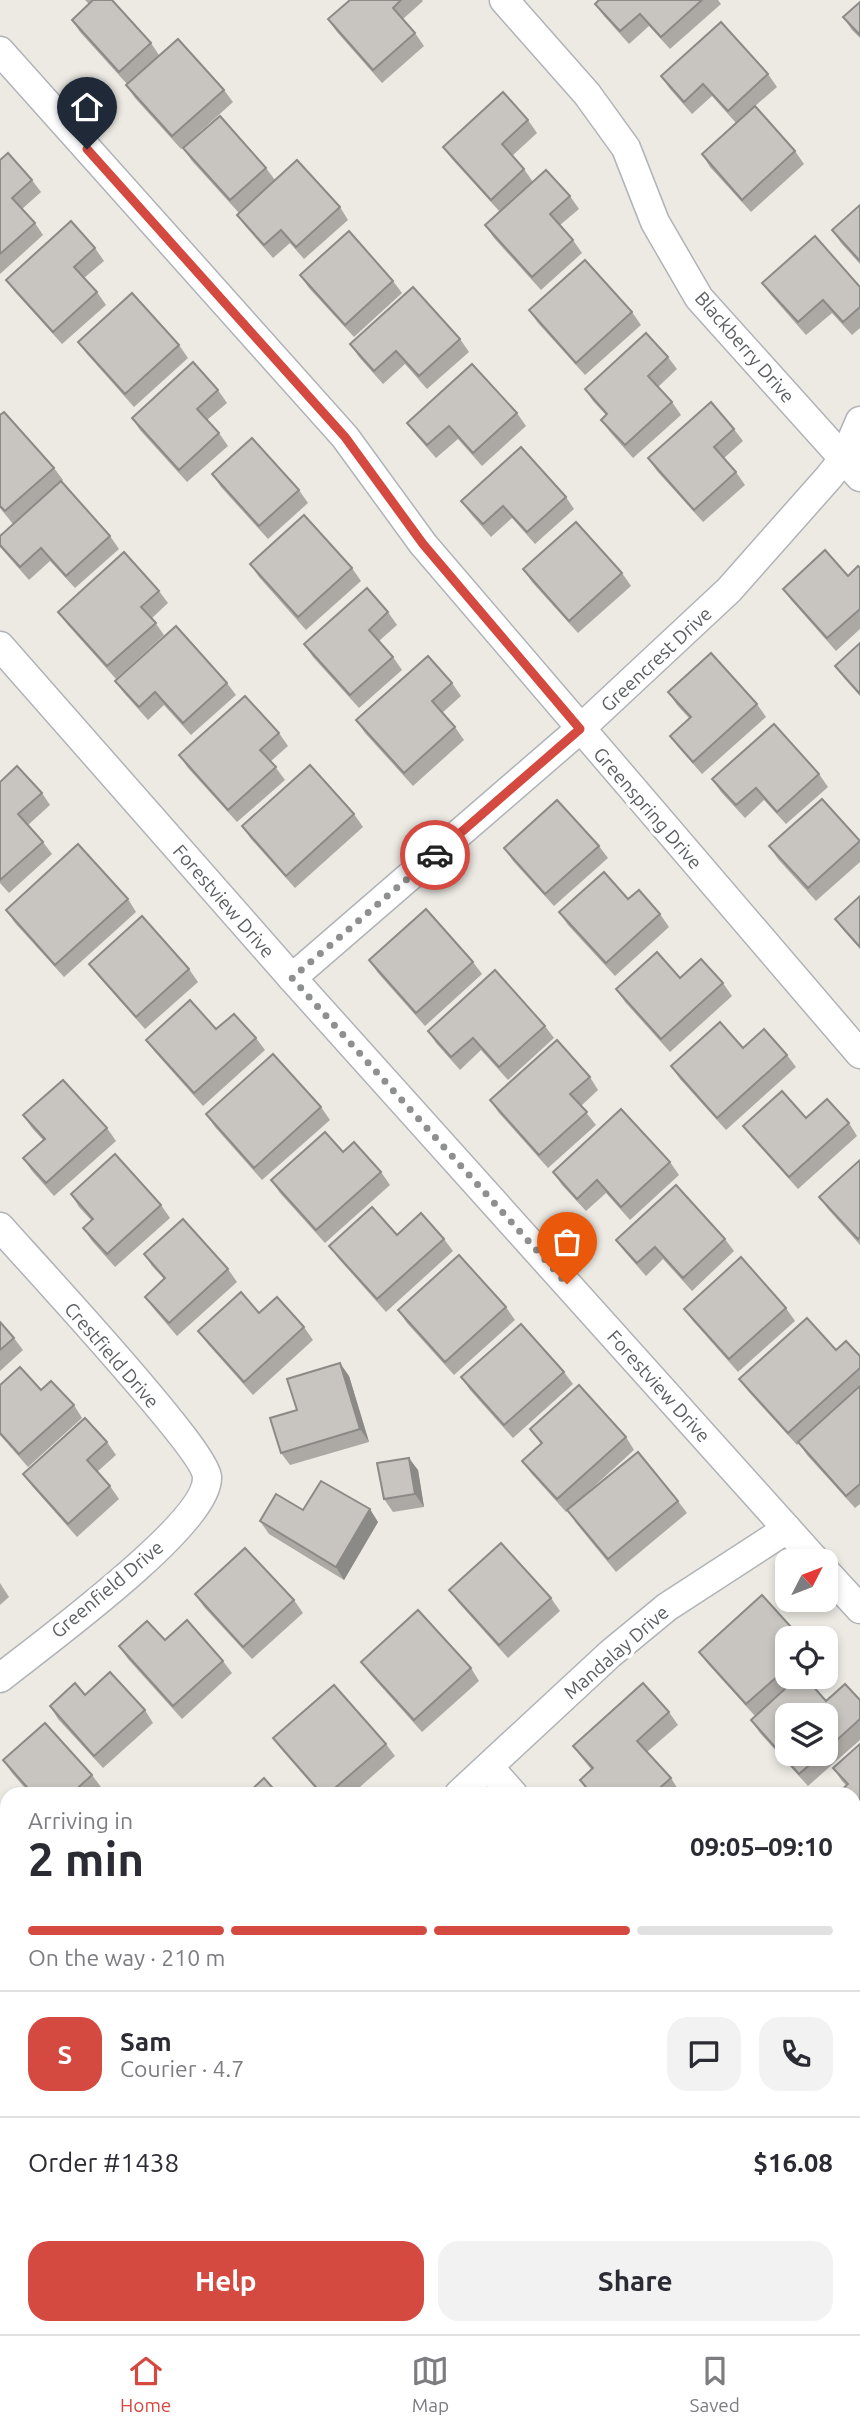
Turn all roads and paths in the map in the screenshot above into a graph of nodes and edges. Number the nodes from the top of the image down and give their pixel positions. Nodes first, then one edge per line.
1 (504, 0) edge
2 (0, 51) edge
3 (860, 421) edge
4 (852, 467) edge
5 (0, 646) edge
6 (580, 729) junction
7 (292, 978) junction
8 (860, 1054) edge
9 (0, 1227) edge
10 (204, 1490) joint
11 (787, 1529) junction
12 (805, 1549) edge
13 (838, 1585) edge
14 (860, 1609) edge
15 (0, 1678) edge
16 (489, 1767) junction
17 (467, 1787) edge
18 (507, 1787) edge

1 - 4 street, Blackberry Drive
2 - 6 street, Greenspring Drive
3 - 4 street, Greencrest Drive
4 - 6 street, Greencrest Drive
5 - 7 street, Forestview Drive
6 - 7 street, Greencrest Drive
6 - 8 street, Greenspring Drive
7 - 11 street, Forestview Drive
9 - 10 street, Crestfield Drive
10 - 15 street, Greenfield Drive
11 - 12 street, Forestview Drive
11 - 16 street, Mandalay Drive
13 - 14 street
16 - 17 street, Mandalay Drive
16 - 18 street

